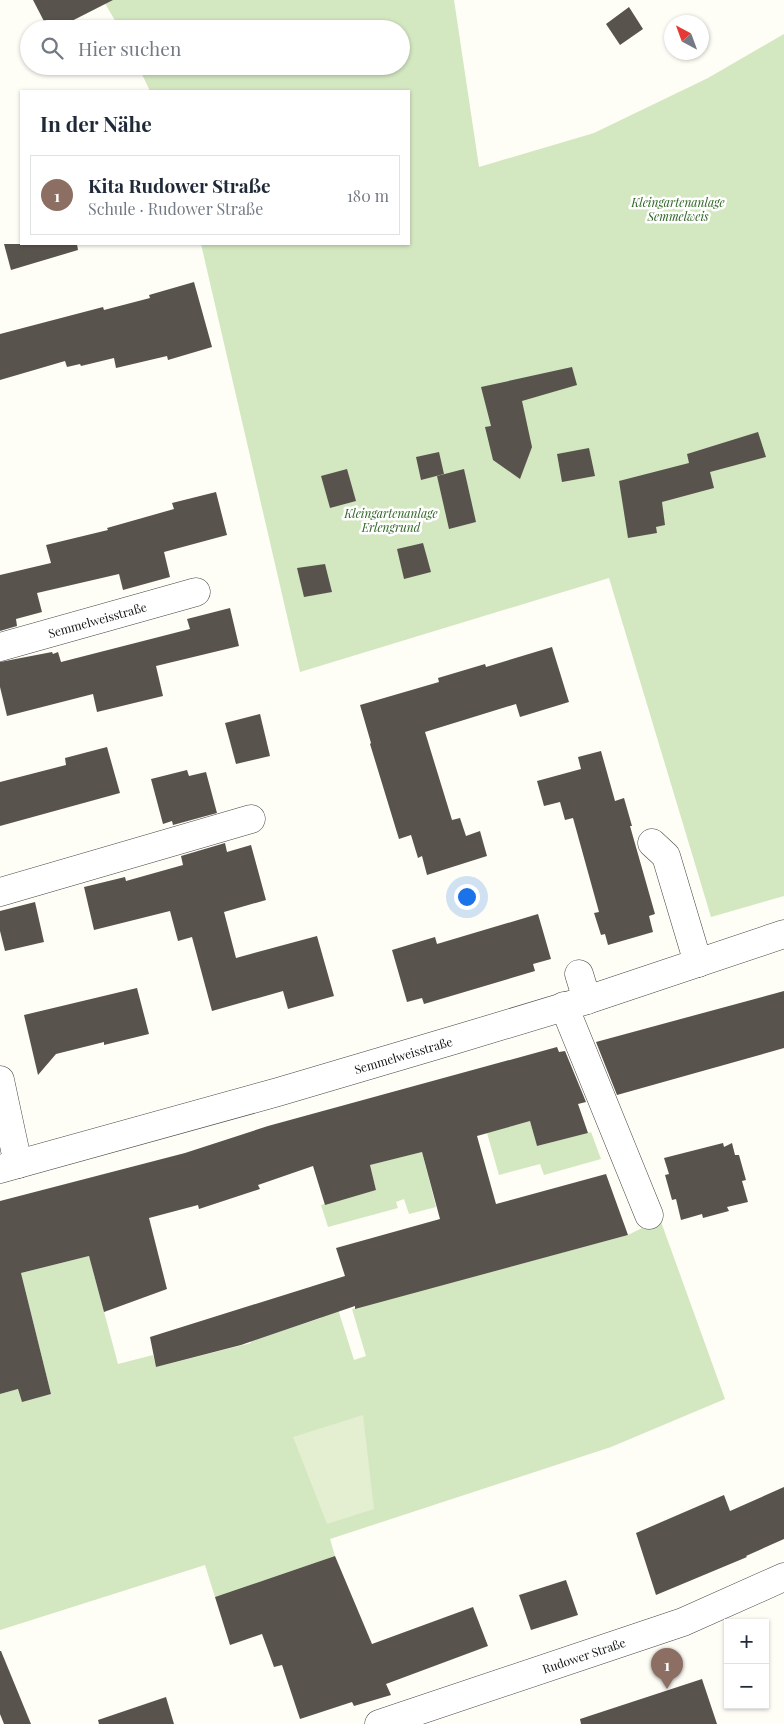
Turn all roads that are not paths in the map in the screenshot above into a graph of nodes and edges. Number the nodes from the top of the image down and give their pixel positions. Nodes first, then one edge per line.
1 (196, 592) dead end
2 (0, 647) edge
3 (251, 819) dead end
4 (652, 843) dead end
5 (0, 892) edge
6 (784, 934) edge
7 (698, 963) junction
8 (579, 974) dead end
9 (576, 1003) junction
10 (0, 1080) edge
11 (9, 1167) edge
12 (649, 1215) dead end
13 (784, 1577) edge
14 (379, 1724) edge

1 - 2 street, Semmelweisstraße
3 - 5 street
4 - 7 street
6 - 7 street, Semmelweisstraße
7 - 9 street, Semmelweisstraße
8 - 9 street
9 - 11 street, Semmelweisstraße
9 - 12 street
10 - 11 street, Semmelweisstraße
13 - 14 street, Rudower Straße

